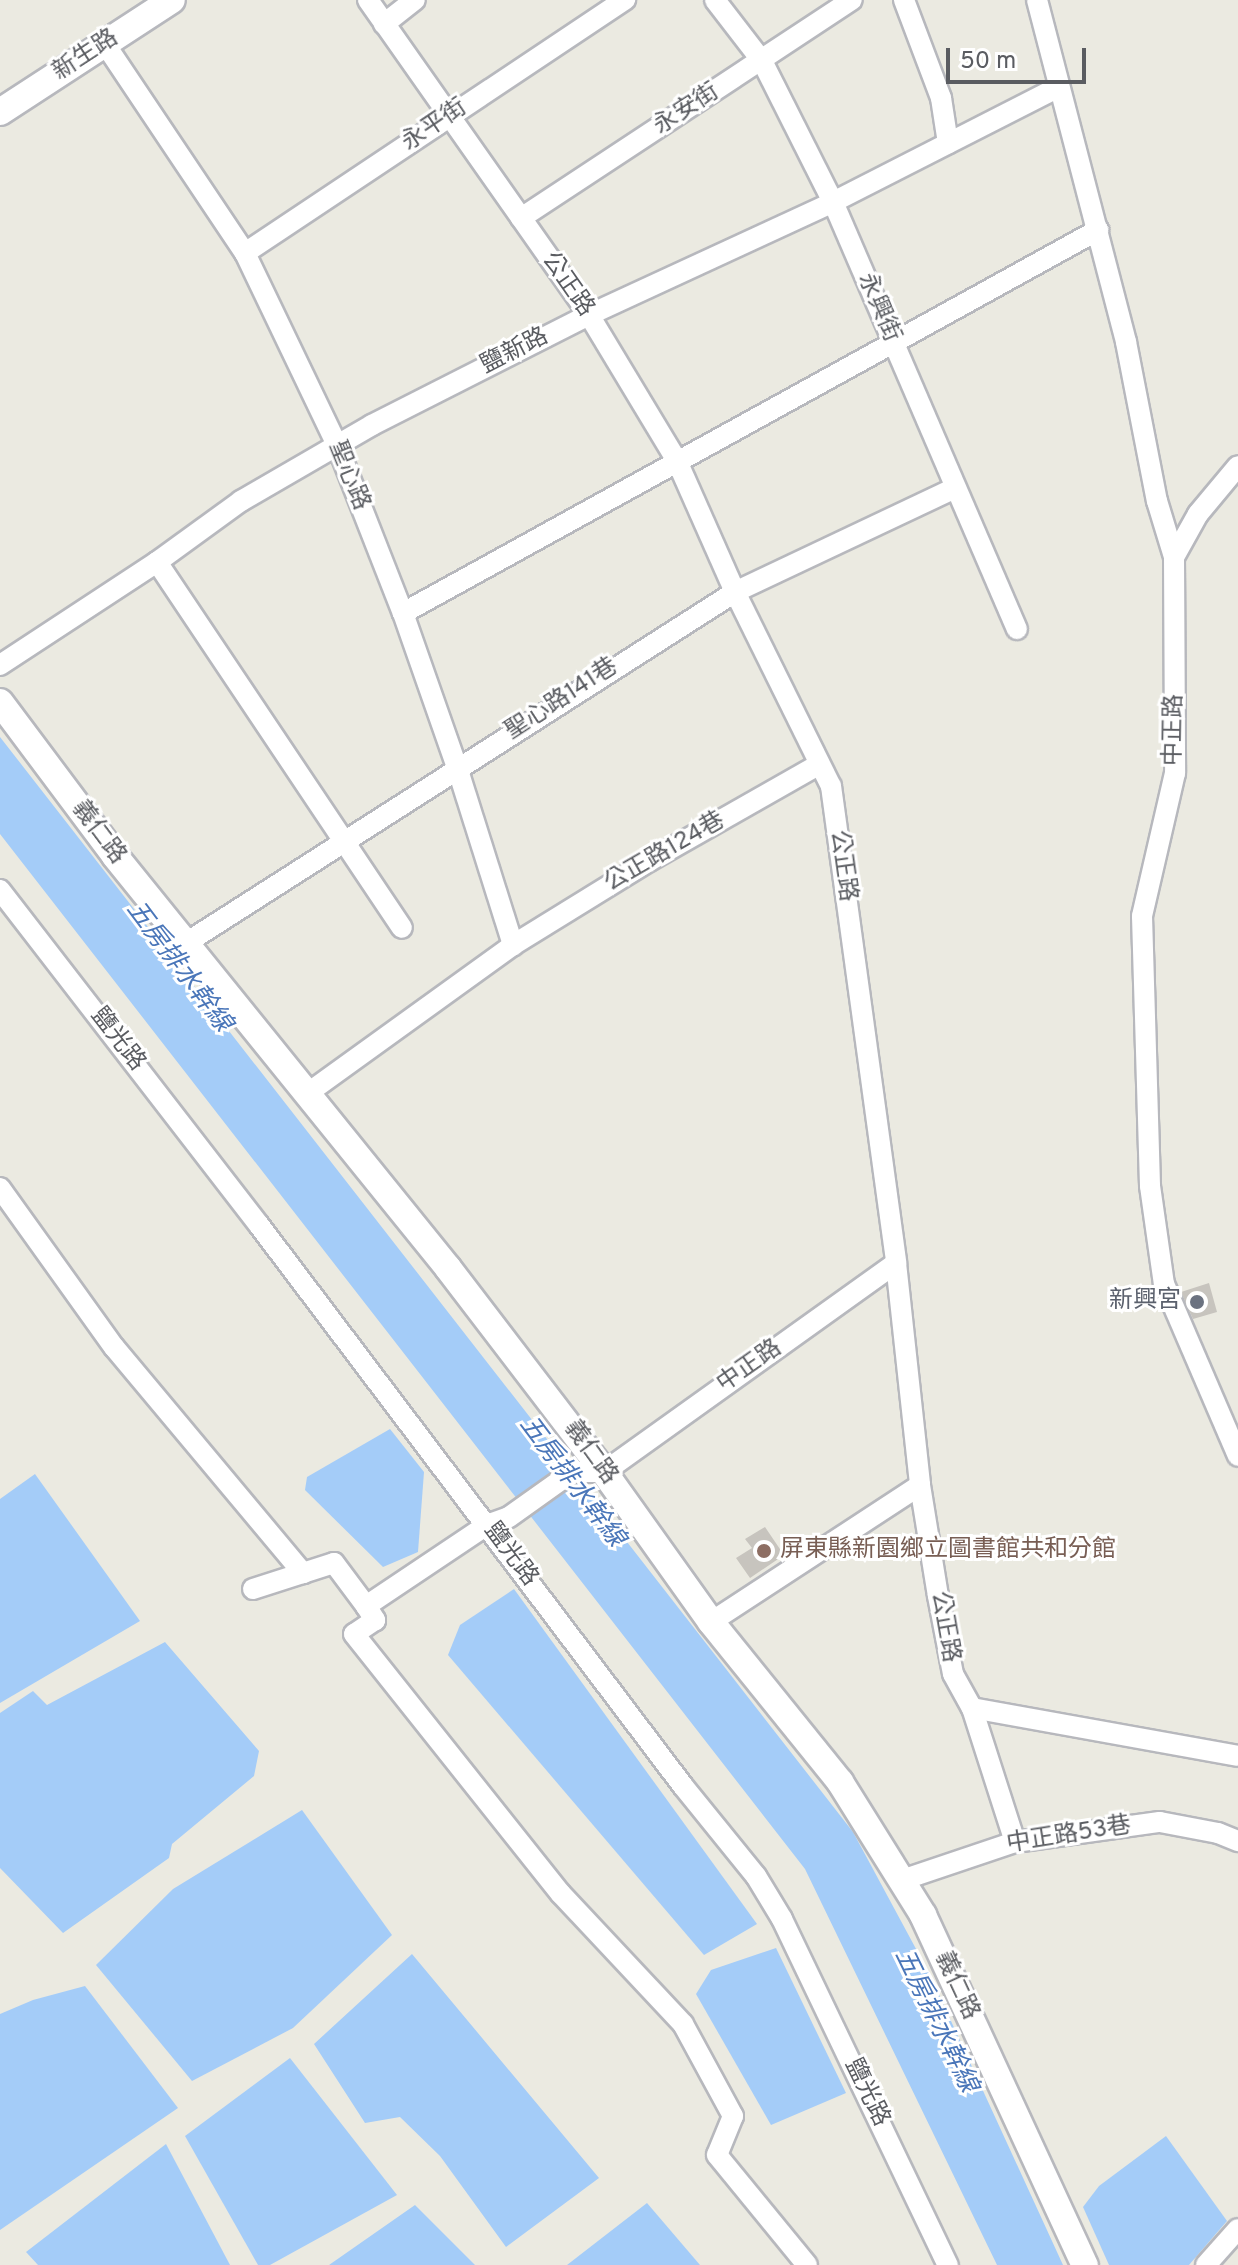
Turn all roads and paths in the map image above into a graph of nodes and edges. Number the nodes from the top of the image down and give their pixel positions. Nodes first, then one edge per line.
1 (172, 0) edge
2 (368, 0) edge
3 (415, 0) edge
4 (625, 0) edge
5 (715, 0) edge
6 (851, 0) edge
7 (904, 0) edge
8 (1037, 0) edge
9 (384, 24) junction
10 (105, 44) junction
11 (762, 61) junction
12 (1057, 88) junction
13 (0, 112) edge
14 (449, 116) junction
15 (948, 143) junction
16 (833, 202) junction
17 (521, 218) junction
18 (1098, 230) junction
19 (245, 253) junction
20 (589, 315) junction
21 (894, 343) junction
22 (337, 445) junction
23 (677, 461) junction
24 (1238, 466) edge
25 (955, 488) junction
26 (1174, 557) junction
27 (157, 562) junction
28 (735, 592) junction
29 (403, 613) junction
30 (1017, 629) dead end
31 (0, 665) edge
32 (0, 702) edge
33 (818, 765) junction
34 (457, 767) junction
35 (346, 841) junction
36 (0, 890) edge
37 (402, 928) dead end
38 (186, 943) junction
39 (513, 945) junction
40 (308, 1093) junction
41 (0, 1188) edge
42 (896, 1263) junction
43 (1238, 1456) edge
44 (604, 1472) junction
45 (920, 1485) junction
46 (487, 1525) junction
47 (303, 1573) junction
48 (253, 1589) dead end
49 (366, 1606) junction
50 (711, 1622) junction
51 (972, 1708) junction
52 (1238, 1756) edge
53 (1238, 1841) edge
54 (1015, 1842) junction
55 (902, 1880) junction
56 (1238, 2229) edge
57 (807, 2265) edge
58 (948, 2265) edge
59 (1085, 2265) edge
60 (1206, 2265) edge

1 - 10 street, 新生路
2 - 9 street, 公正路
3 - 9 street
4 - 14 street, 永平街
5 - 11 street, 永興街
6 - 11 street, 永安街
7 - 15 street
8 - 12 street, 中正路
9 - 14 street, 公正路
10 - 13 street, 新生路
10 - 19 street, 聖心路
11 - 16 street, 永興街
11 - 17 street, 永安街
12 - 15 street, 鹽新路
12 - 18 street, 中正路
14 - 17 street, 公正路
14 - 19 street, 永平街
15 - 16 street, 鹽新路
16 - 20 street, 鹽新路
16 - 21 street, 永興街
17 - 20 street, 公正路
18 - 21 street
18 - 26 street, 中正路
19 - 22 street, 聖心路
20 - 22 street, 鹽新路
20 - 23 street, 公正路
21 - 23 street
21 - 25 street, 永興街
22 - 27 street, 鹽新路
22 - 29 street, 聖心路
23 - 28 street, 公正路
23 - 29 street
24 - 26 street
25 - 28 street, 聖心路141巷
25 - 30 street, 永興街
26 - 43 street, 中正路
27 - 31 street, 鹽新路
27 - 35 street
28 - 33 street, 公正路
28 - 34 street, 聖心路141巷
29 - 34 street, 聖心路
32 - 38 street, 義仁路
33 - 39 street, 公正路124巷
33 - 42 street, 公正路
34 - 35 street, 聖心路141巷
34 - 39 street, 聖心路
35 - 37 street
35 - 38 street, 聖心路141巷
36 - 46 street, 鹽光路
38 - 40 street, 義仁路
39 - 40 street, 公正路124巷
40 - 44 street, 義仁路
41 - 47 street
42 - 44 street, 中正路
42 - 45 street, 公正路
44 - 46 street
44 - 50 street, 義仁路
45 - 50 street
45 - 51 street, 公正路
46 - 49 street
46 - 58 street, 鹽光路
47 - 48 street
47 - 49 street
49 - 57 street
50 - 55 street, 義仁路
51 - 52 street
51 - 54 street, 公正路
53 - 54 street, 中正路53巷
54 - 55 street, 中正路53巷
55 - 59 street, 義仁路
56 - 60 street

